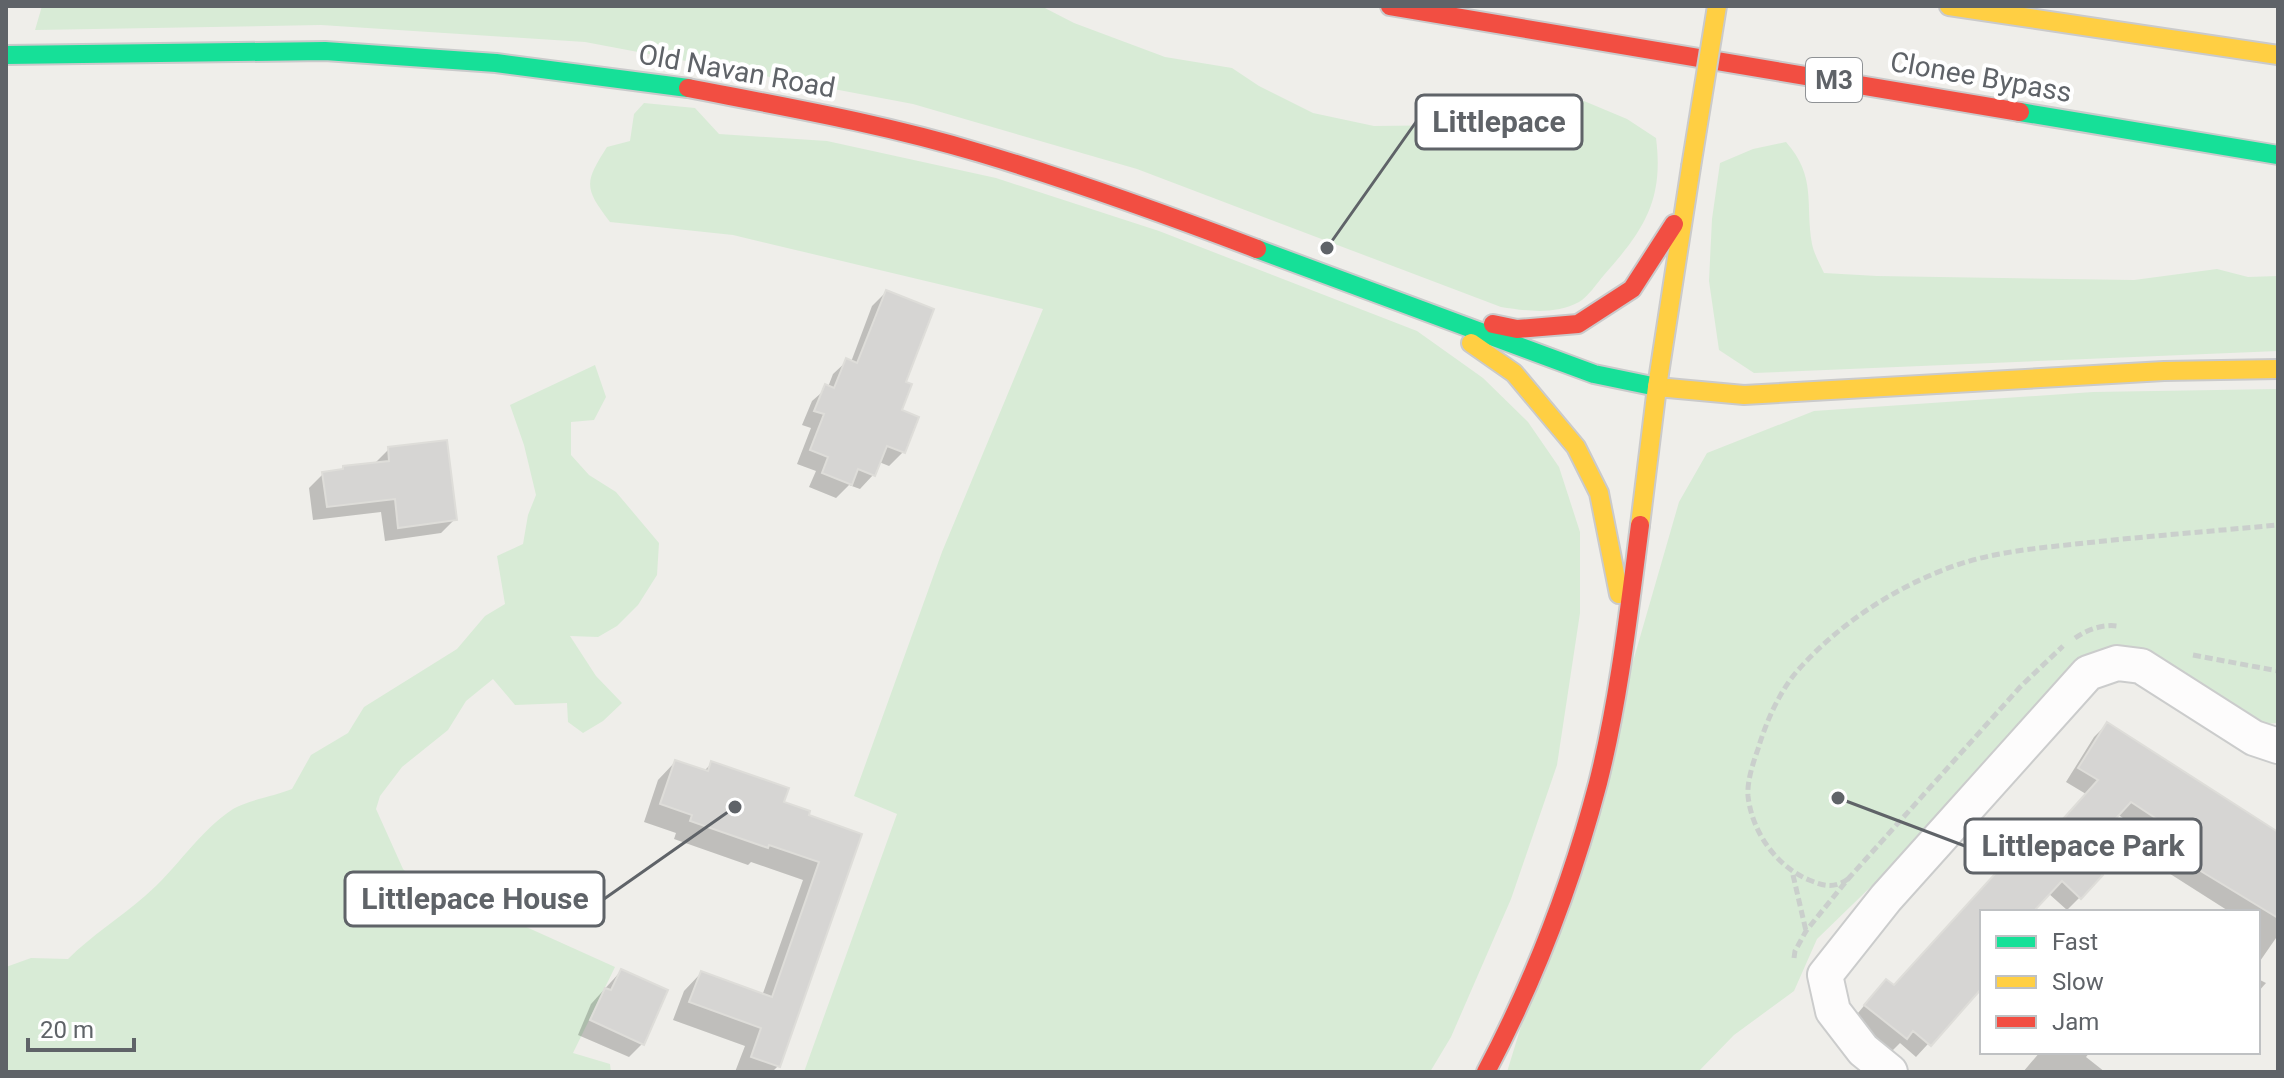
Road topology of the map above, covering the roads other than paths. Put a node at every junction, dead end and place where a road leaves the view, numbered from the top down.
1 (1390, 6) edge
2 (1717, 6) edge
3 (1949, 6) edge
4 (6, 55) edge
5 (2278, 55) edge
6 (2278, 155) edge
7 (1682, 210) junction
8 (1428, 313) junction
9 (2278, 369) edge
10 (1657, 387) junction
11 (1626, 635) junction
12 (2278, 746) edge
13 (1486, 1072) edge
14 (1890, 1072) edge

1 - 6 main road, Clonee Bypass / M3
2 - 7 main road, bridge
3 - 5 main road
4 - 8 main road, Old Navan Road
7 - 8 main road
7 - 10 main road
8 - 10 main road, Old Navan Road
8 - 11 main road, Old Navan Road
9 - 10 main road, Old Navan Road
10 - 11 main road
11 - 13 main road
12 - 14 street

